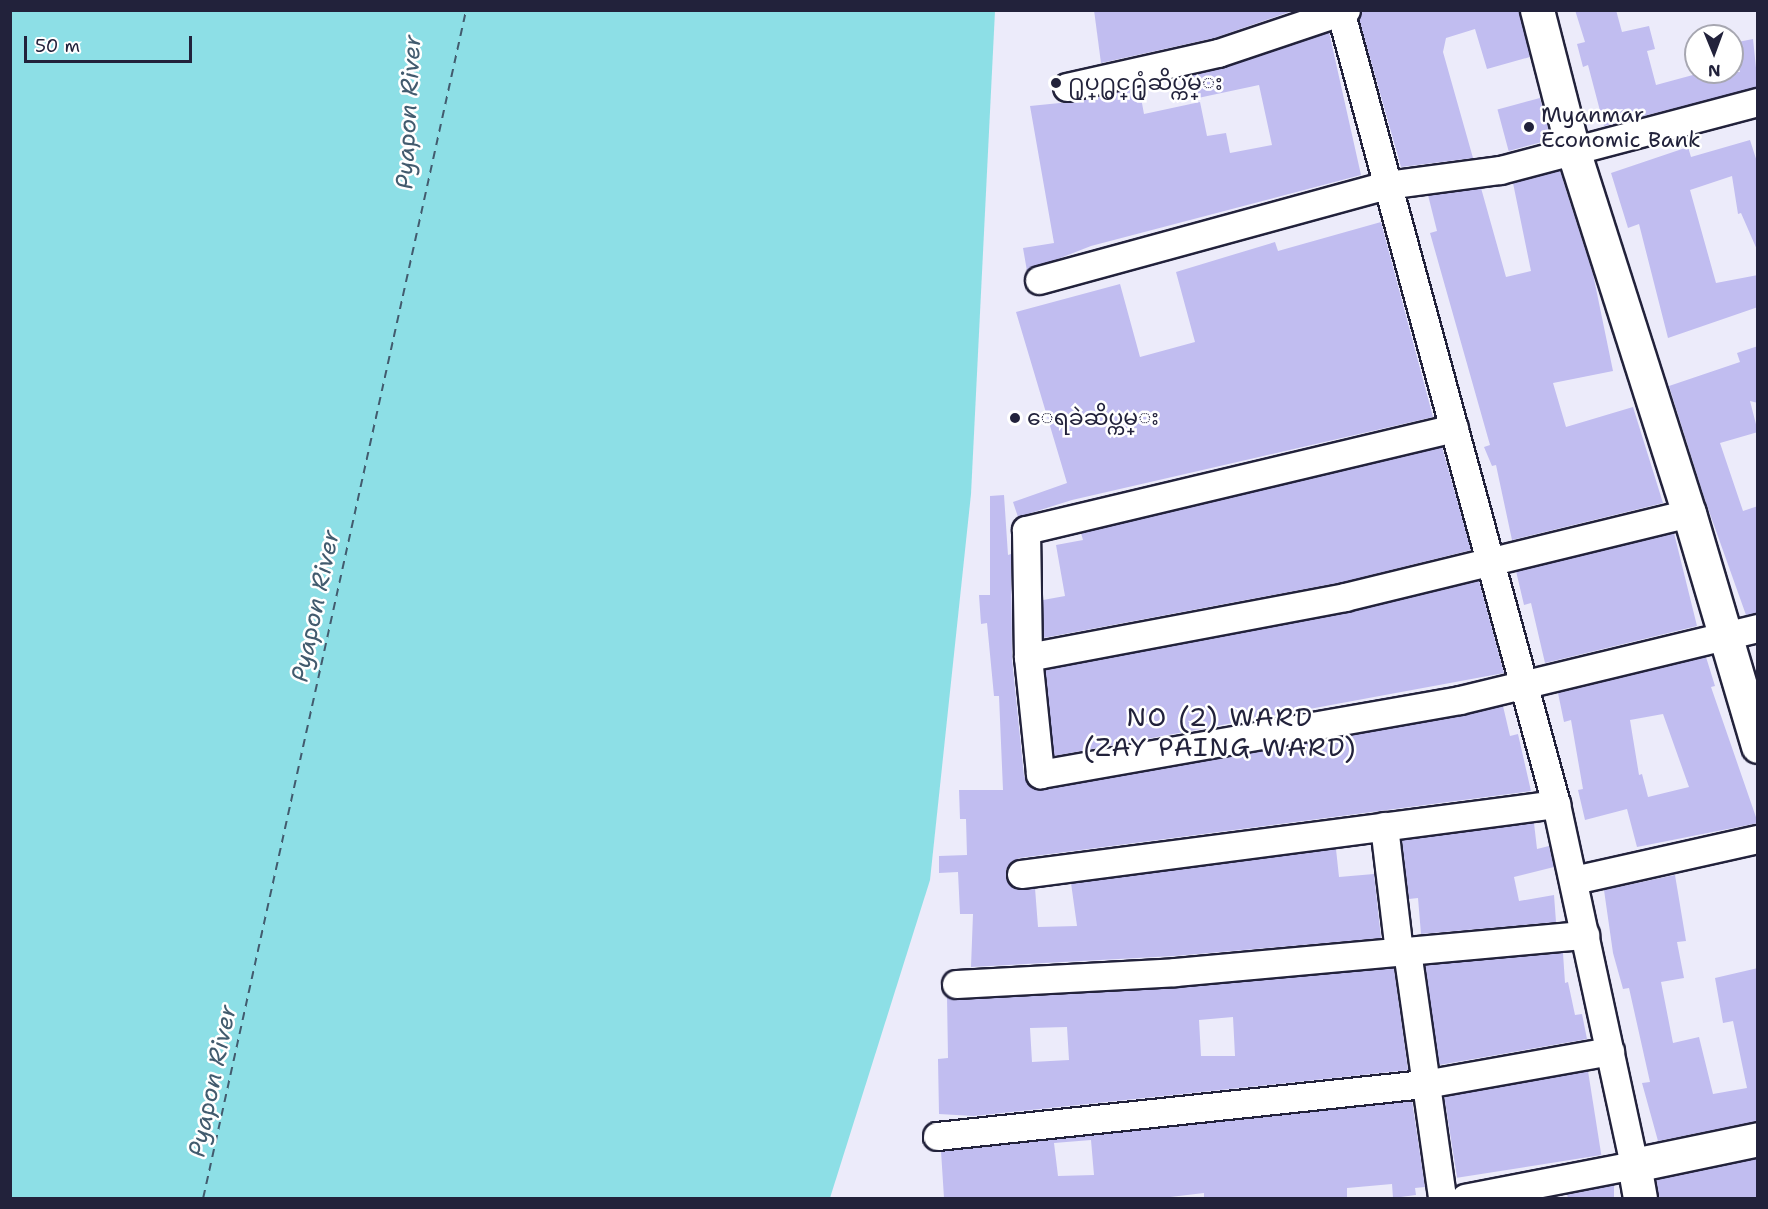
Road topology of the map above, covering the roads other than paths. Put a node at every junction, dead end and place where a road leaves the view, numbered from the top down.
1 (1537, 10) edge
2 (1342, 11) edge
3 (1067, 87) dead end
4 (1758, 102) edge
5 (1573, 150) junction
6 (1386, 185) junction
7 (1039, 280) dead end
8 (1454, 428) junction
9 (1689, 513) junction
10 (1493, 563) junction
11 (1758, 628) edge
12 (1726, 635) junction
13 (1028, 657) junction
14 (1525, 684) junction
15 (1758, 746) edge
16 (1556, 804) junction
17 (1384, 826) junction
18 (1758, 839) edge
19 (1021, 874) dead end
20 (1574, 880) junction
21 (1585, 935) junction
22 (1403, 951) junction
23 (956, 984) dead end
24 (1610, 1051) junction
25 (1425, 1084) junction
26 (938, 1136) dead end
27 (1758, 1139) edge
28 (1634, 1165) junction
29 (1442, 1198) edge
30 (1465, 1198) edge
31 (1640, 1198) edge

1 - 5 main road
2 - 3 street
2 - 6 street
4 - 5 street
5 - 6 street
5 - 9 main road
6 - 7 street
6 - 8 street
8 - 10 street
8 - 13 street
9 - 10 street
9 - 12 main road
10 - 13 street
10 - 14 street
11 - 12 street
12 - 14 street
12 - 15 main road
13 - 14 street
14 - 16 street
16 - 17 street
16 - 20 street
17 - 19 street
17 - 22 street
18 - 20 street
20 - 21 street
21 - 22 street
21 - 24 street
22 - 23 street
22 - 25 street
24 - 25 street
24 - 28 street
25 - 26 street
25 - 29 street
27 - 28 main road
28 - 30 street
28 - 31 main road

